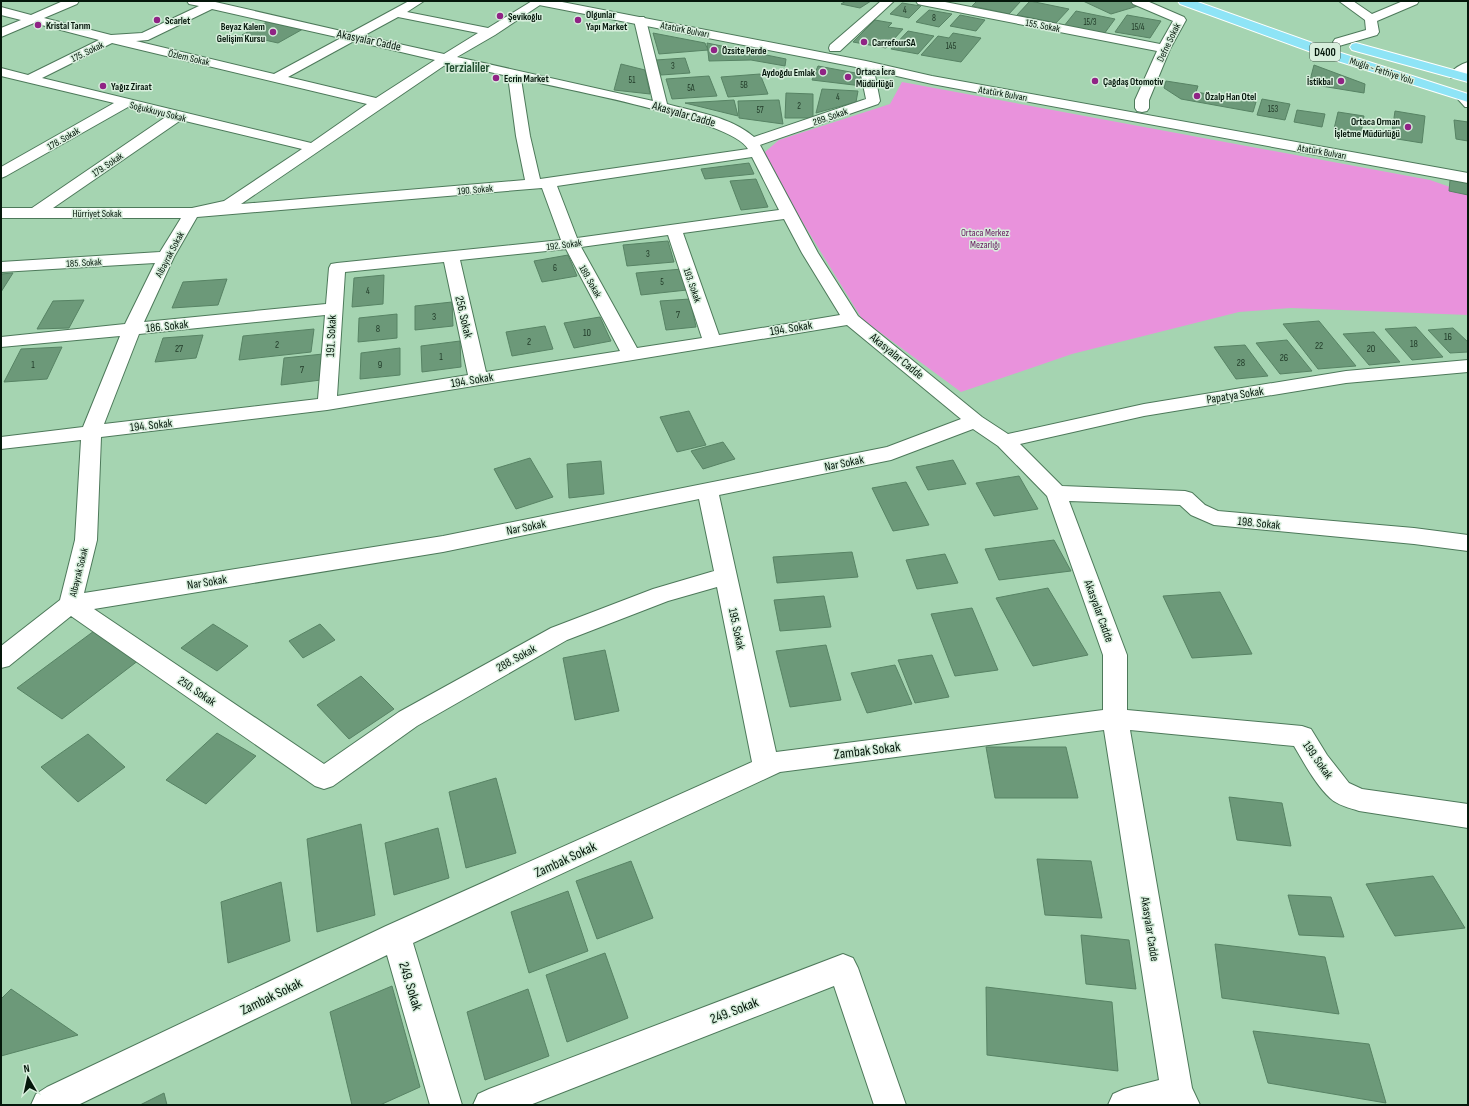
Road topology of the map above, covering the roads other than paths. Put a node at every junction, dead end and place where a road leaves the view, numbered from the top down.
1 (8, 1) edge
2 (73, 1) edge
3 (418, 1) edge
4 (540, 1) edge
5 (593, 1) edge
6 (888, 1) edge
7 (922, 1) edge
8 (1137, 1) edge
9 (1184, 1) edge
10 (1217, 1) edge
11 (1345, 1) edge
12 (1413, 1) edge
13 (202, 3) edge
14 (1, 4) edge
15 (268, 4) dead end
16 (1, 10) edge
17 (251, 13) junction
18 (396, 13) junction
19 (33, 19) junction
20 (1370, 19) junction
21 (640, 20) junction
22 (1289, 26) dead end
23 (491, 32) junction
24 (1, 33) edge
25 (351, 36) junction
26 (1325, 37) dead end
27 (111, 39) junction
28 (1339, 42) junction
29 (835, 48) junction
30 (1164, 49) junction
31 (448, 58) junction
32 (866, 65) junction
33 (926, 65) dead end
34 (1468, 66) edge
35 (1, 72) edge
36 (965, 73) dead end
37 (514, 74) junction
38 (1462, 77) edge
39 (277, 78) junction
40 (30, 79) junction
41 (1465, 100) edge
42 (125, 103) junction
43 (378, 103) junction
44 (661, 106) junction
45 (1142, 108) junction
46 (178, 116) junction
47 (315, 148) junction
48 (754, 148) junction
49 (1468, 167) edge
50 (1, 173) edge
51 (1468, 178) edge
52 (540, 184) junction
53 (1, 213) edge
54 (36, 213) junction
55 (192, 213) junction
56 (790, 213) junction
57 (674, 229) junction
58 (571, 244) junction
59 (451, 256) junction
60 (166, 257) junction
61 (1, 267) edge
62 (337, 268) joint
63 (333, 309) junction
64 (851, 319) junction
65 (132, 330) junction
66 (712, 341) junction
67 (1, 342) edge
68 (631, 354) junction
69 (1468, 366) edge
70 (478, 379) junction
71 (327, 404) junction
72 (975, 421) junction
73 (91, 432) junction
74 (1005, 441) junction
75 (1, 443) edge
76 (708, 490) junction
77 (1056, 493) junction
78 (1468, 542) edge
79 (726, 576) junction
80 (70, 604) junction
81 (1, 659) edge
82 (1115, 719) junction
83 (766, 767) junction
84 (324, 778) joint
85 (1468, 816) edge
86 (396, 936) junction
87 (1180, 1099) edge
88 (46, 1105) edge
89 (446, 1105) edge
90 (489, 1105) edge
91 (890, 1105) edge
92 (1124, 1105) edge

1 - 14 street
2 - 19 street
3 - 18 street
4 - 21 street, Atatürk Bulvarı
4 - 23 street
5 - 29 street, Atatürk Bulvarı
6 - 29 street
7 - 30 street, 155. Sokak
8 - 30 street, Defne Sokak
9 - 41 highway, Muğla - Fethiye Yolu / D400
10 - 22 highway
11 - 20 street
12 - 20 street
13 - 17 street, Akasyalar Cadde
13 - 27 street, 175. Sokak
15 - 17 street
16 - 19 street, Özlem Sokak
17 - 25 street, Akasyalar Cadde
18 - 23 street
18 - 25 street
19 - 24 street
19 - 27 street, Özlem Sokak
20 - 28 street
21 - 32 street, Atatürk Bulvarı
21 - 44 street
23 - 31 street
25 - 31 street, Akasyalar Cadde
25 - 39 street
26 - 28 highway, Muğla - Fethiye Yolu / D400
27 - 39 street, Özlem Sokak
27 - 40 street, 175. Sokak
28 - 38 highway, Muğla - Fethiye Yolu / D400
29 - 33 street, Atatürk Bulvarı
30 - 45 street, Defne Sokak
31 - 37 street, Akasyalar Cadde
31 - 43 street
32 - 48 street, 289. Sokak
32 - 51 street, Atatürk Bulvarı
34 - 38 street
35 - 40 street, Soğukkuyu Sokak
36 - 45 street, Atatürk Bulvarı
37 - 44 street, Akasyalar Cadde
37 - 52 street, 189. Sokak
39 - 43 street, Özlem Sokak
40 - 42 street, Soğukkuyu Sokak
42 - 46 street, Soğukkuyu Sokak
42 - 50 street, 178. Sokak
43 - 47 street
44 - 48 street, Akasyalar Cadde
45 - 49 street, Atatürk Bulvarı
46 - 47 street, Soğukkuyu Sokak
46 - 54 street, 179. Sokak
47 - 55 street
48 - 52 street, 190. Sokak
48 - 56 street, Akasyalar Cadde
52 - 55 street, 190. Sokak
52 - 58 street, 189. Sokak
53 - 54 street, Hürriyet Sokak
54 - 55 street, Hürriyet Sokak
55 - 60 street, Albayrak Sokak
56 - 57 street, 192. Sokak
56 - 64 street, Akasyalar Cadde
57 - 58 street, 192. Sokak
57 - 66 street, 193. Sokak
58 - 59 street, 192. Sokak
58 - 68 street, 189. Sokak
59 - 62 street, 192. Sokak
59 - 70 street, 256. Sokak
60 - 61 street, 185. Sokak
60 - 65 street, Albayrak Sokak
62 - 63 street, 191. Sokak
63 - 65 street, 186. Sokak
63 - 71 street, 191. Sokak
64 - 66 street, 194. Sokak
64 - 72 street, Akasyalar Cadde
65 - 67 street, 186. Sokak
65 - 73 street, Albayrak Sokak
66 - 68 street, 194. Sokak
68 - 70 street, 194. Sokak
69 - 74 street, Papatya Sokak
70 - 71 street, 194. Sokak
71 - 73 street, 194. Sokak
72 - 74 street, Akasyalar Cadde
72 - 76 street, Nar Sokak
73 - 75 street, 194. Sokak
73 - 80 street, Albayrak Sokak
74 - 77 street, Akasyalar Cadde
76 - 79 street, 195. Sokak
76 - 80 street, Nar Sokak
77 - 78 street, 198. Sokak
77 - 82 street, Akasyalar Cadde
79 - 83 street, 195. Sokak
79 - 84 street, 288. Sokak
80 - 81 street, Albayrak Sokak
80 - 84 street, 250. Sokak
82 - 83 street, Zambak Sokak
82 - 85 street, 199. Sokak
82 - 87 street, Akasyalar Cadde
83 - 86 street, Zambak Sokak
86 - 88 street, Zambak Sokak
86 - 89 street, 249. Sokak
87 - 92 street
90 - 91 street, 249. Sokak

